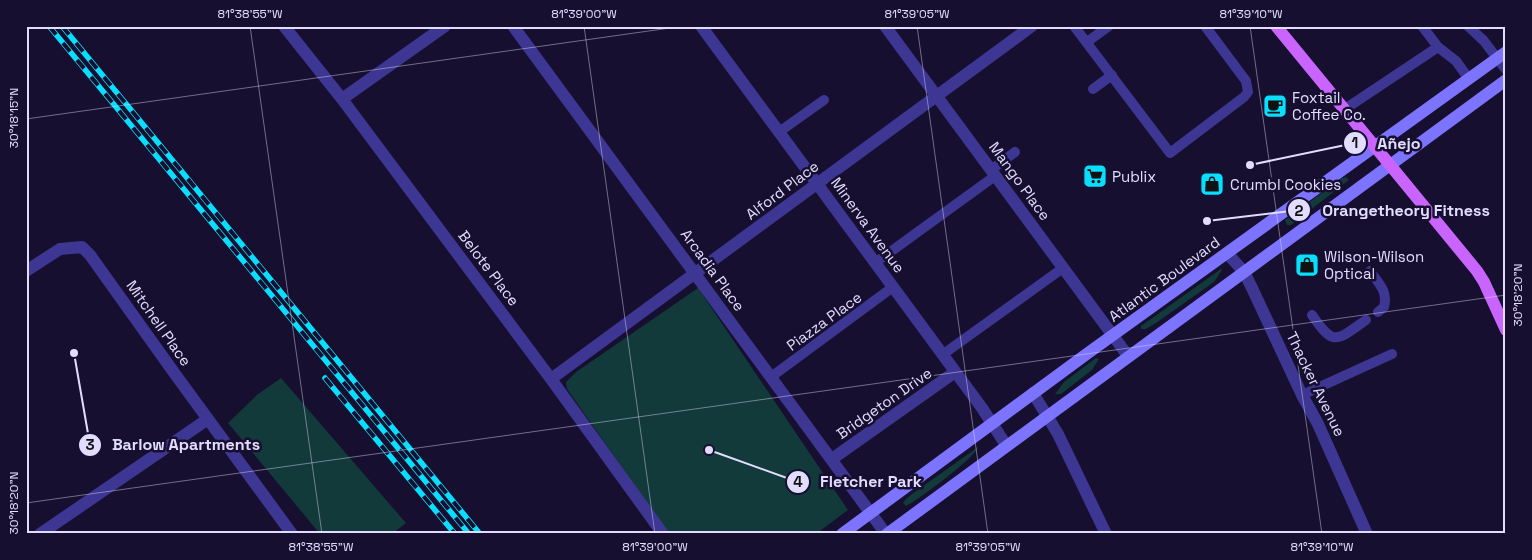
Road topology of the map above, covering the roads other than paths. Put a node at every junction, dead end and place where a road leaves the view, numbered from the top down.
1 (284, 26) edge
2 (445, 26) edge
3 (513, 26) edge
4 (701, 26) edge
5 (885, 26) edge
6 (1032, 26) edge
7 (1074, 26) edge
8 (1109, 26) edge
9 (1205, 26) edge
10 (1276, 26) edge
11 (1422, 26) edge
12 (1468, 26) edge
13 (1087, 42) junction
14 (1438, 47) junction
15 (1501, 55) edge
16 (1506, 70) edge
17 (1112, 75) junction
18 (1469, 79) junction
19 (1506, 80) edge
20 (1093, 89) dead end
21 (936, 96) junction
22 (342, 99) junction
23 (824, 100) dead end
24 (1345, 109) junction
25 (779, 132) junction
26 (1376, 146) junction
27 (1015, 152) dead end
28 (1391, 165) junction
29 (993, 173) junction
30 (817, 184) junction
31 (1227, 253) junction
32 (875, 262) junction
33 (1063, 268) junction
34 (26, 271) edge
35 (1370, 271) dead end
36 (1244, 272) junction
37 (696, 274) junction
38 (893, 287) junction
39 (1378, 312) dead end
40 (1312, 315) dead end
41 (1366, 320) dead end
42 (1506, 330) edge
43 (1113, 336) junction
44 (1392, 354) dead end
45 (942, 355) junction
46 (1128, 356) junction
47 (955, 372) junction
48 (771, 377) junction
49 (551, 379) junction
50 (1034, 393) junction
51 (1302, 395) junction
52 (1048, 414) junction
53 (208, 419) junction
54 (992, 424) junction
55 (1006, 445) junction
56 (832, 460) junction
57 (871, 513) junction
58 (40, 534) edge
59 (292, 534) edge
60 (663, 534) edge
61 (842, 534) edge
62 (886, 534) edge
63 (1106, 534) edge
64 (1367, 534) edge

1 - 22 street, Belote Place
2 - 22 street
3 - 37 street, Arcadia Place
4 - 25 street, Minerva Avenue
5 - 21 street, Mango Place
6 - 21 street, Alford Place
7 - 13 lane
8 - 13 lane
9 - 17 lane
10 - 24 main road
11 - 14 lane
12 - 15 lane
13 - 17 lane
14 - 18 lane
14 - 24 lane
15 - 16 lane
15 - 18 main road, Atlantic Boulevard
17 - 20 lane
18 - 26 main road, Atlantic Boulevard
19 - 28 main road
21 - 29 street, Mango Place
21 - 30 street, Alford Place
22 - 49 street, Belote Place
23 - 25 lane
24 - 26 main road
25 - 30 street, Minerva Avenue
26 - 28 main road
26 - 31 main road, Atlantic Boulevard
27 - 29 lane
28 - 36 main road
28 - 42 main road
29 - 32 lane
29 - 33 street, Mango Place
30 - 32 street, Minerva Avenue
30 - 37 street, Alford Place
31 - 36 street, Thacker Avenue
31 - 43 main road, Atlantic Boulevard
32 - 38 street, Minerva Avenue
33 - 43 street, Mango Place
33 - 45 lane
34 - 53 street, Mitchell Place
35 - 39 lane
36 - 46 main road
36 - 51 street, Thacker Avenue
37 - 48 street, Arcadia Place
37 - 49 street, Alford Place
38 - 45 street, Minerva Avenue
38 - 48 lane, Piazza Place
40 - 41 lane
43 - 46 street, Mango Place
43 - 50 main road, Atlantic Boulevard
44 - 51 lane
45 - 47 street, Minerva Avenue
46 - 52 main road
47 - 54 street, Minerva Avenue
47 - 56 street, Bridgeton Drive
48 - 56 street, Arcadia Place
49 - 60 street, Belote Place
50 - 52 street
50 - 54 main road, Atlantic Boulevard
51 - 64 street, Thacker Avenue
52 - 55 main road
52 - 63 street
53 - 58 street
53 - 59 street, Mitchell Place
54 - 55 street, Minerva Avenue
54 - 57 main road, Atlantic Boulevard
55 - 62 main road
56 - 57 street, Arcadia Place
57 - 61 main road, Atlantic Boulevard
57 - 62 street, Arcadia Place

